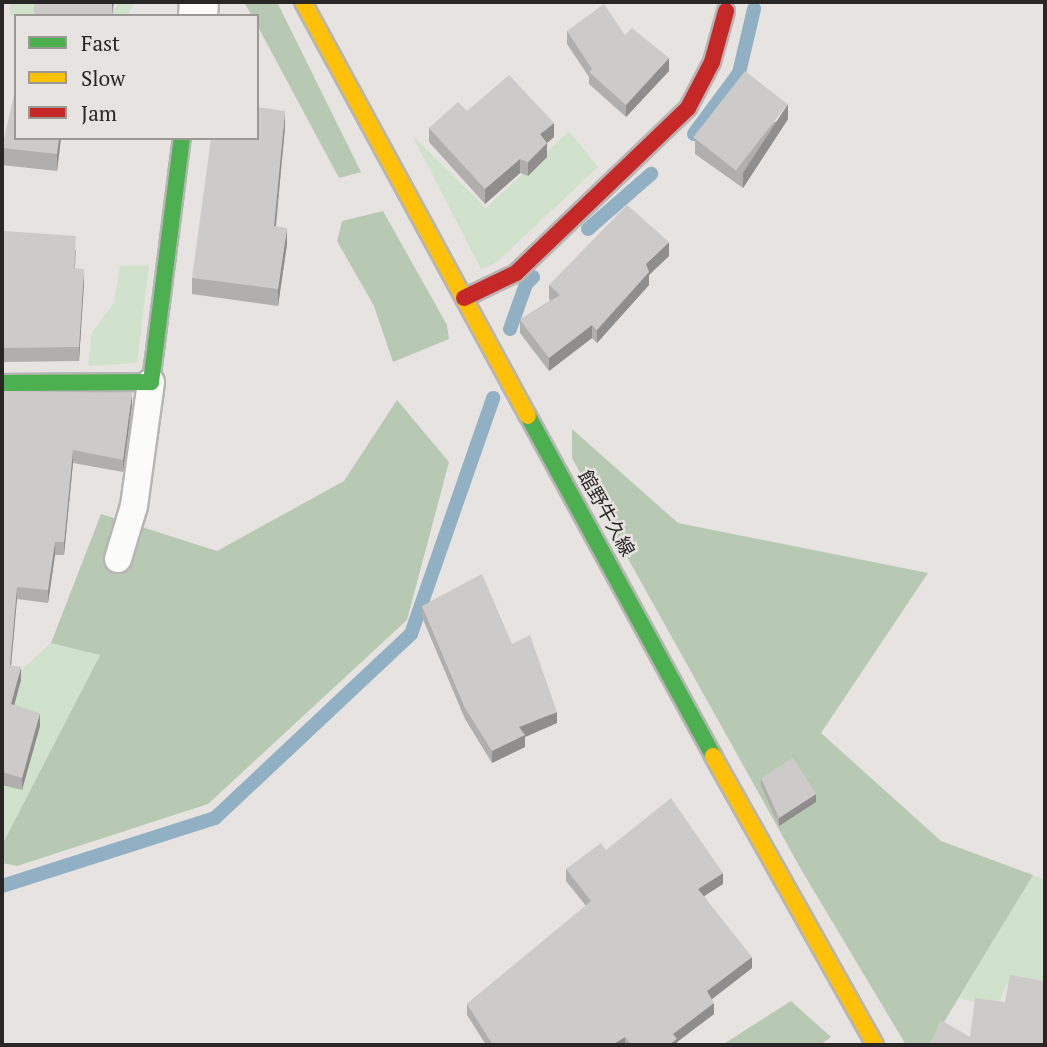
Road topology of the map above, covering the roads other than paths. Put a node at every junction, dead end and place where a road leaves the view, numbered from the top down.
1 (303, 2) edge
2 (726, 11) dead end
3 (182, 140) edge
4 (464, 298) junction
5 (151, 382) junction
6 (2, 383) edge
7 (118, 559) dead end
8 (875, 1045) edge

1 - 4 main road, 館野牛久線
2 - 4 main road
3 - 5 main road
4 - 8 main road, 館野牛久線
5 - 6 main road
5 - 7 lane

